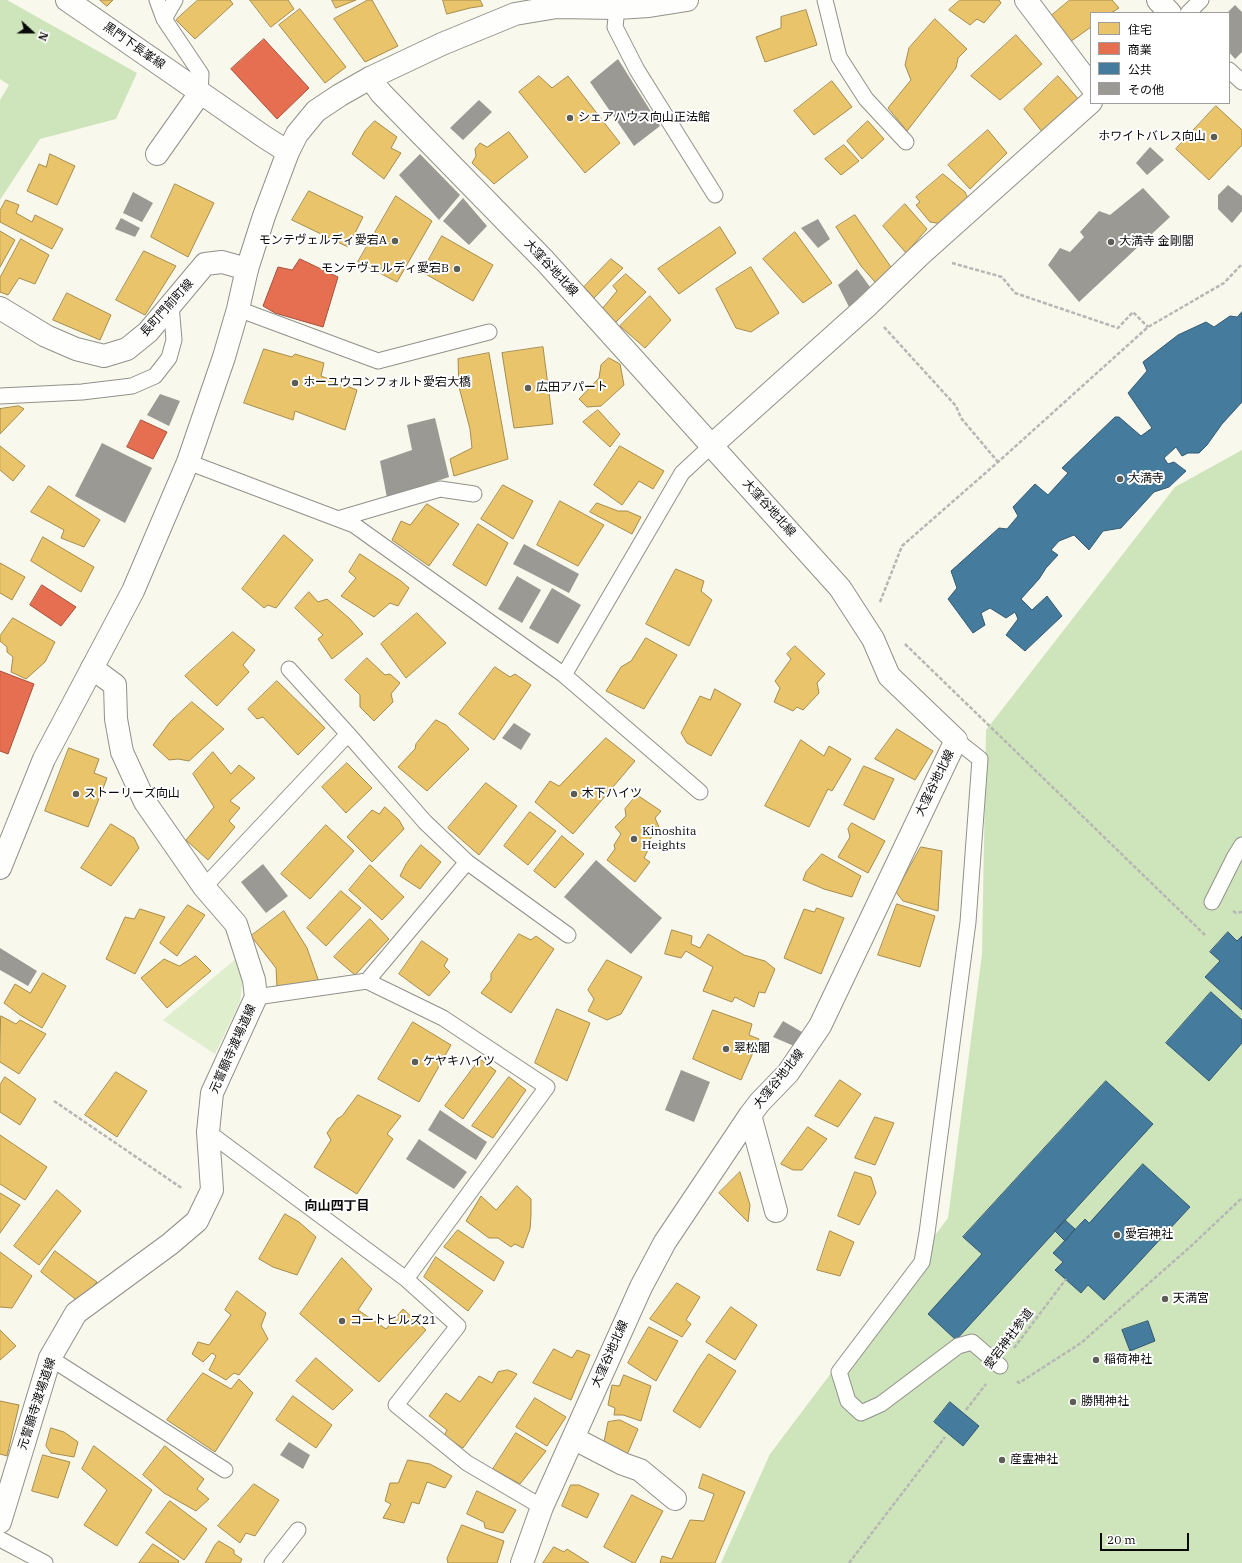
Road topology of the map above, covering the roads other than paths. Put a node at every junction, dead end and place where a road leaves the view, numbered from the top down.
1 (68, 0) edge
2 (157, 0) edge
3 (175, 0) edge
4 (687, 0) edge
5 (824, 0) edge
6 (1026, 0) edge
7 (1158, 0) edge
8 (1201, 0) edge
9 (579, 4) edge
10 (617, 8) junction
11 (1169, 12) edge
12 (1189, 12) edge
13 (164, 19) junction
14 (1230, 71) edge
15 (370, 78) junction
16 (1242, 82) edge
17 (1090, 85) edge
18 (200, 93) junction
19 (1090, 103) edge
20 (906, 142) dead end
21 (288, 152) junction
22 (157, 154) dead end
23 (715, 195) dead end
24 (247, 269) junction
25 (171, 305) junction
26 (0, 308) edge
27 (238, 309) junction
28 (489, 332) dead end
29 (0, 396) edge
30 (712, 445) junction
31 (188, 462) junction
32 (474, 494) dead end
33 (338, 519) junction
34 (92, 668) junction
35 (289, 669) dead end
36 (564, 675) junction
37 (348, 734) junction
38 (956, 740) junction
39 (700, 792) dead end
40 (1242, 846) edge
41 (467, 862) junction
42 (0, 868) edge
43 (204, 887) junction
44 (1212, 902) dead end
45 (568, 935) dead end
46 (367, 981) junction
47 (256, 997) junction
48 (750, 1115) junction
49 (208, 1132) junction
50 (776, 1211) dead end
51 (406, 1279) junction
52 (50, 1358) junction
53 (1000, 1366) road end
54 (573, 1438) junction
55 (225, 1470) dead end
56 (675, 1499) dead end
57 (542, 1507) junction
58 (0, 1522) edge
59 (298, 1530) dead end
60 (0, 1539) edge
61 (45, 1563) edge
62 (272, 1563) edge
63 (522, 1563) edge

1 - 18 street, 黒門下長峯線
2 - 13 lane
3 - 13 lane
4 - 10 street
5 - 20 lane
6 - 17 street
7 - 11 street
8 - 12 lane
9 - 10 street
9 - 15 street
10 - 23 lane
13 - 18 lane
14 - 16 lane
15 - 21 street
15 - 30 street, 大窪谷地北線
18 - 21 street, 黒門下長峯線
18 - 22 street
19 - 30 street
21 - 24 street
24 - 25 street, 長町門前町線
24 - 27 street
25 - 26 street, 長町門前町線
25 - 29 lane
27 - 28 lane
27 - 31 street
30 - 36 lane
30 - 38 street, 大窪谷地北線
31 - 33 lane
31 - 34 street
32 - 33 lane
33 - 36 lane
34 - 42 street
34 - 43 street, 元誓願寺渡場道線
35 - 37 lane
36 - 39 lane
37 - 41 lane
37 - 43 lane
38 - 48 street, 大窪谷地北線
38 - 53 lane
40 - 44 lane
41 - 45 lane
41 - 46 lane
43 - 47 street, 元誓願寺渡場道線
46 - 47 lane
46 - 51 lane
47 - 49 street, 元誓願寺渡場道線
48 - 50 street
48 - 54 street, 大窪谷地北線
49 - 51 lane
49 - 52 street, 元誓願寺渡場道線
51 - 57 lane
52 - 55 lane
52 - 58 street, 元誓願寺渡場道線
54 - 56 street
54 - 57 street, 大窪谷地北線
57 - 63 street, 大窪谷地北線
59 - 62 lane
60 - 61 lane

